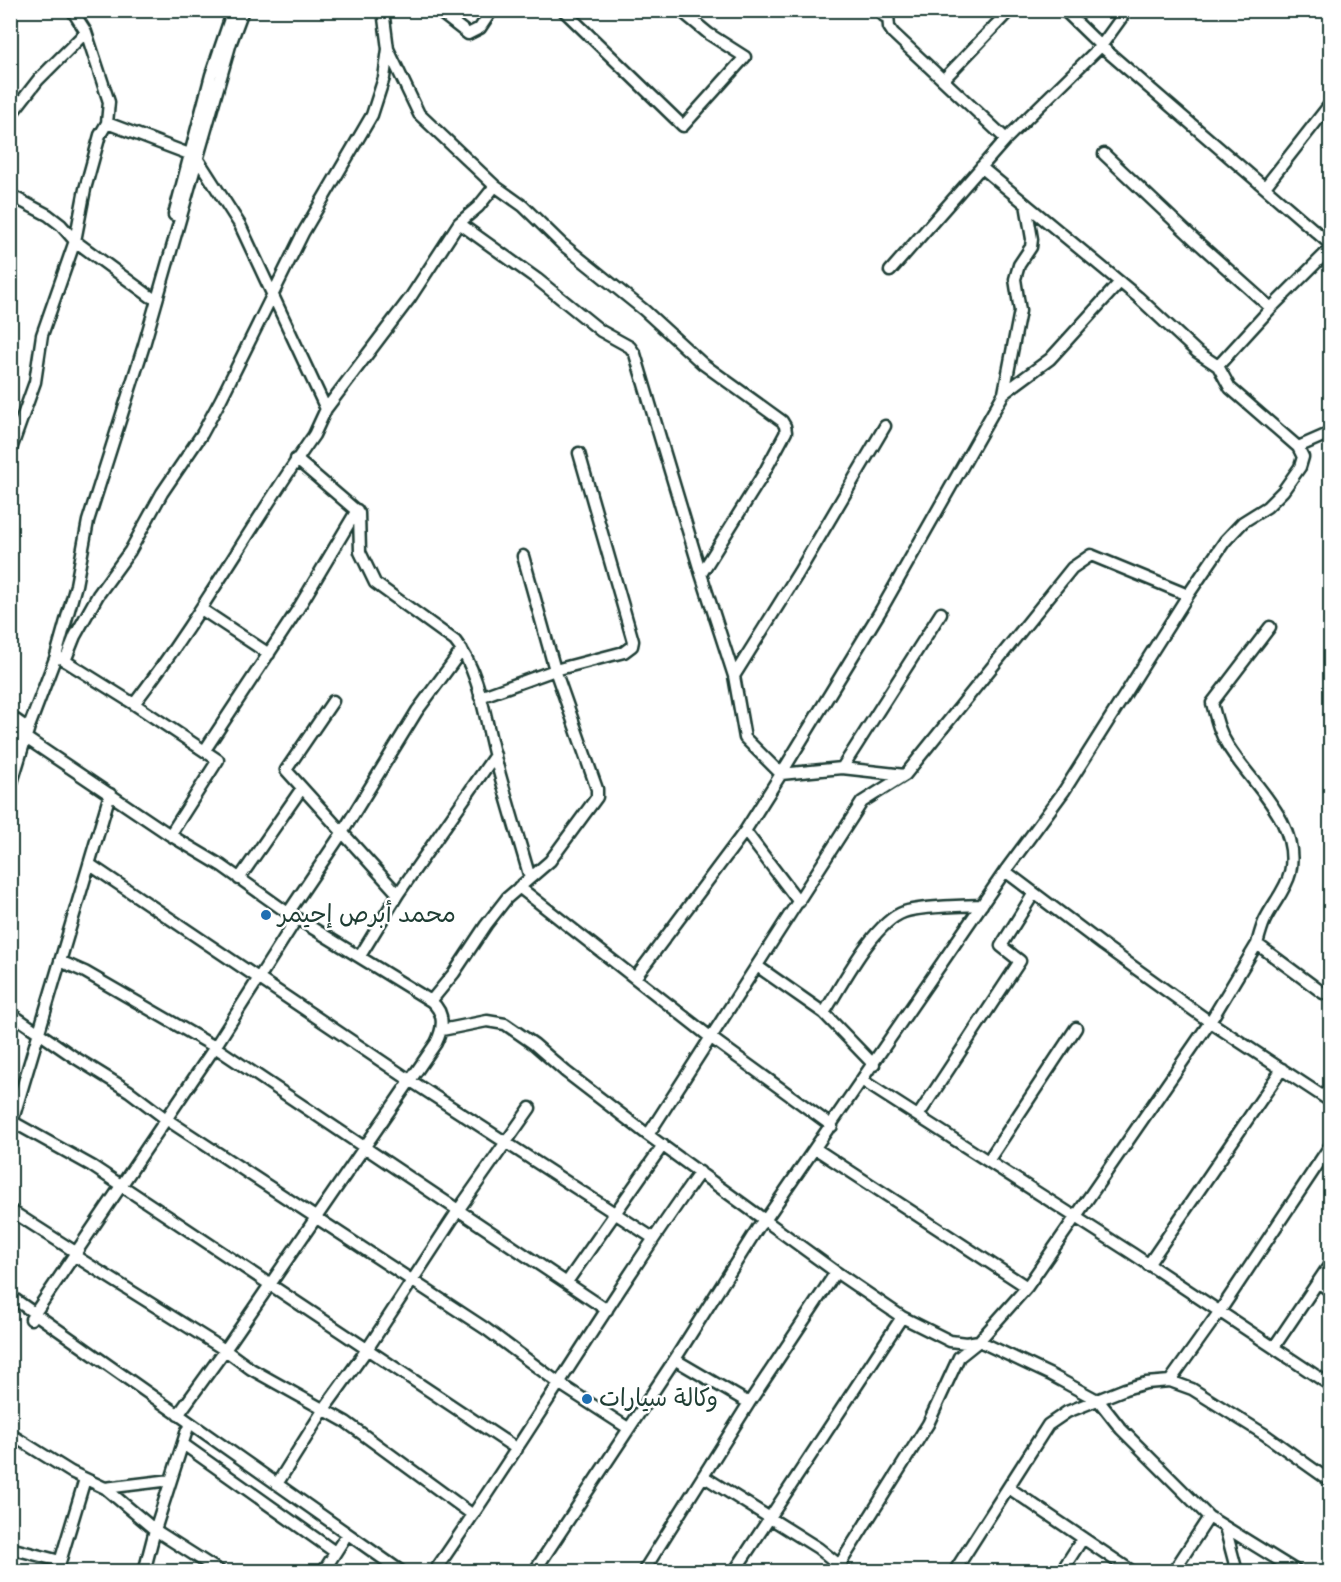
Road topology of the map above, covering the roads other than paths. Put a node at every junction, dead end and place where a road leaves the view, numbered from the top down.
1 (72, 10) edge
2 (233, 10) edge
3 (243, 10) edge
4 (383, 10) edge
5 (437, 10) edge
6 (492, 10) edge
7 (563, 10) edge
8 (680, 10) edge
9 (889, 10) edge
10 (1010, 10) edge
11 (1064, 10) edge
12 (1127, 10) edge
13 (86, 32) junction
14 (1101, 46) junction
15 (388, 49) junction
16 (944, 79) junction
17 (1330, 104) edge
18 (10, 117) edge
19 (107, 123) junction
20 (1006, 139) junction
21 (1104, 154) dead end
22 (193, 156) junction
23 (981, 167) junction
24 (495, 186) junction
25 (1265, 187) junction
26 (10, 195) edge
27 (1026, 204) junction
28 (459, 223) junction
29 (75, 241) junction
30 (1330, 247) edge
31 (890, 271) dead end
32 (1120, 282) junction
33 (274, 293) junction
34 (151, 297) junction
35 (1271, 309) junction
36 (1218, 366) junction
37 (1004, 393) junction
38 (326, 408) junction
39 (10, 415) edge
40 (21, 422) junction
41 (885, 426) dead end
42 (1330, 433) edge
43 (1298, 447) junction
44 (10, 452) edge
45 (579, 453) dead end
46 (296, 459) junction
47 (357, 510) junction
48 (523, 556) dead end
49 (701, 574) junction
50 (1188, 595) junction
51 (201, 609) junction
52 (941, 613) dead end
53 (1270, 627) dead end
54 (462, 650) junction
55 (269, 654) junction
56 (60, 658) junction
57 (555, 670) junction
58 (734, 676) junction
59 (480, 697) junction
60 (333, 701) dead end
61 (134, 704) junction
62 (10, 716) edge
63 (23, 732) junction
64 (205, 750) junction
65 (495, 755) junction
66 (10, 762) edge
67 (842, 768) junction
68 (782, 774) junction
69 (904, 774) junction
70 (302, 788) junction
71 (10, 789) edge
72 (110, 795) junction
73 (745, 831) junction
74 (342, 833) junction
75 (170, 835) junction
76 (89, 864) junction
77 (1005, 871) junction
78 (530, 878) junction
79 (239, 879) junction
80 (519, 887) junction
81 (1034, 893) junction
82 (398, 894) junction
83 (799, 902) junction
84 (982, 905) junction
85 (292, 916) junction
86 (1257, 944) junction
87 (360, 956) junction
88 (60, 961) junction
89 (757, 966) junction
90 (260, 977) junction
91 (635, 978) junction
92 (1328, 995) edge
93 (431, 1001) junction
94 (10, 1013) edge
95 (824, 1013) junction
96 (1210, 1022) junction
97 (1076, 1028) dead end
98 (442, 1030) junction
99 (40, 1034) junction
100 (710, 1037) junction
101 (215, 1047) junction
102 (874, 1065) junction
103 (1282, 1069) junction
104 (411, 1081) junction
105 (863, 1081) junction
106 (1330, 1101) edge
107 (530, 1108) dead end
108 (918, 1116) junction
109 (166, 1119) junction
110 (12, 1125) edge
111 (831, 1126) junction
112 (648, 1135) junction
113 (504, 1143) junction
114 (663, 1145) junction
115 (365, 1146) junction
116 (1330, 1146) edge
117 (816, 1149) junction
118 (988, 1161) junction
119 (700, 1172) junction
120 (122, 1186) junction
121 (459, 1209) junction
122 (10, 1210) edge
123 (614, 1214) junction
124 (1074, 1216) junction
125 (315, 1218) junction
126 (766, 1220) junction
127 (653, 1238) junction
128 (76, 1254) junction
129 (1330, 1264) edge
130 (1148, 1265) junction
131 (836, 1272) junction
132 (412, 1281) junction
133 (567, 1282) junction
134 (1318, 1282) junction
135 (270, 1285) junction
136 (1027, 1287) junction
137 (1330, 1291) edge
138 (10, 1296) edge
139 (10, 1304) edge
140 (608, 1310) junction
141 (1220, 1311) junction
142 (33, 1316) junction
143 (902, 1317) junction
144 (979, 1341) junction
145 (1274, 1347) junction
146 (368, 1348) junction
147 (225, 1350) junction
148 (679, 1362) junction
149 (1170, 1381) junction
150 (560, 1384) junction
151 (1330, 1385) edge
152 (1099, 1401) junction
153 (749, 1403) junction
154 (324, 1409) junction
155 (178, 1415) junction
156 (628, 1428) junction
157 (187, 1430) junction
158 (10, 1434) edge
159 (183, 1444) junction
160 (518, 1449) junction
161 (703, 1476) junction
162 (85, 1479) junction
163 (171, 1480) junction
164 (1330, 1481) edge
165 (276, 1484) junction
166 (105, 1488) junction
167 (1009, 1488) junction
168 (473, 1515) junction
169 (770, 1517) junction
170 (1209, 1517) junction
171 (1225, 1527) junction
172 (155, 1530) junction
173 (1083, 1538) junction
174 (344, 1539) junction
175 (10, 1548) edge
176 (335, 1552) junction
177 (58, 1566) edge
178 (328, 1570) edge
179 (841, 1570) edge
180 (144, 1572) edge
181 (221, 1572) edge
182 (389, 1572) edge
183 (402, 1572) edge
184 (434, 1572) edge
185 (534, 1572) edge
186 (540, 1572) edge
187 (643, 1572) edge
188 (734, 1572) edge
189 (954, 1572) edge
190 (1061, 1572) edge
191 (1133, 1572) edge
192 (1173, 1572) edge
193 (1237, 1572) edge
194 (1298, 1572) edge

1 - 13 street
2 - 22 street
3 - 22 street
4 - 15 street
5 - 6 street
7 - 8 street
9 - 16 street
10 - 16 street
11 - 14 street
12 - 14 street
13 - 18 street
13 - 19 street
14 - 20 street
14 - 25 street
15 - 24 street
15 - 33 street
16 - 20 street
17 - 25 street
19 - 22 street
19 - 29 street
20 - 23 street
21 - 35 street
22 - 33 street
22 - 34 street
22 - 56 street
23 - 27 street
23 - 31 street
24 - 28 street
24 - 49 street
25 - 30 street
26 - 29 street
27 - 32 street
27 - 37 street
28 - 38 street
28 - 49 street
29 - 34 street
29 - 40 street
30 - 35 street
32 - 36 street
32 - 37 street
33 - 38 street
33 - 56 street
34 - 63 street
35 - 36 street
36 - 43 street
37 - 68 street
38 - 46 street
39 - 40 street
40 - 44 street
41 - 58 street
42 - 43 street
43 - 50 street
45 - 57 street
46 - 47 street
46 - 51 street
47 - 54 street
47 - 55 street
48 - 57 street
49 - 58 street
50 - 69 street
50 - 77 street
51 - 55 street
51 - 61 street
52 - 67 street
53 - 86 street
54 - 59 street
54 - 74 street
55 - 64 street
56 - 61 street
56 - 63 street
57 - 59 street
57 - 78 street
58 - 68 street
59 - 65 street
60 - 70 street
61 - 64 street
62 - 63 street
63 - 66 street
63 - 71 street
63 - 72 street
64 - 75 street
65 - 78 street
65 - 82 street
67 - 68 street
67 - 69 street
68 - 73 street
69 - 83 street
70 - 74 street
70 - 79 street
72 - 75 street
72 - 76 street
73 - 83 street
73 - 91 street
74 - 82 street
74 - 85 street
75 - 79 street
76 - 88 street
76 - 90 street
77 - 81 street
77 - 84 street
78 - 80 street
79 - 85 street
80 - 91 street
80 - 93 street
81 - 96 street
81 - 108 street
82 - 87 street
83 - 89 street
84 - 95 street
84 - 102 street
85 - 87 street
85 - 90 street
86 - 92 street
86 - 96 street
87 - 93 street
88 - 99 street
88 - 101 street
89 - 95 street
89 - 100 street
90 - 101 street
90 - 104 street
91 - 100 street
93 - 98 street
94 - 99 street
95 - 102 street
96 - 103 street
96 - 124 street
97 - 118 street
98 - 104 street
98 - 112 street
99 - 109 street
99 - 110 street
100 - 111 street
100 - 112 street
101 - 109 street
101 - 115 street
102 - 105 street
103 - 106 street
103 - 130 street
104 - 113 street
104 - 115 street
105 - 108 street
105 - 111 street
107 - 113 street
108 - 118 street
109 - 120 street
109 - 125 street
110 - 120 street
111 - 117 street
112 - 114 street
113 - 121 street
113 - 123 street
114 - 119 street
114 - 123 street
115 - 121 street
115 - 125 street
116 - 141 street
117 - 126 street
117 - 136 street
118 - 124 street
119 - 126 street
119 - 127 street
120 - 128 street
120 - 135 street
121 - 132 street
121 - 133 street
122 - 128 street
123 - 127 street
123 - 133 street
124 - 130 street
124 - 136 street
125 - 132 street
125 - 135 street
126 - 131 street
126 - 148 street
126 - 156 street
127 - 140 street
128 - 142 street
128 - 147 street
129 - 134 street
130 - 141 street
131 - 143 street
131 - 153 street
132 - 146 street
132 - 150 street
133 - 140 street
134 - 137 street
134 - 145 street
135 - 146 street
135 - 147 street
136 - 144 street
138 - 142 street
139 - 142 street
140 - 150 street
141 - 145 street
141 - 149 street
142 - 155 street
142 - 157 street
143 - 144 street
143 - 169 street
144 - 152 street
144 - 179 street
145 - 151 street
146 - 154 street
146 - 160 street
147 - 154 street
147 - 155 street
148 - 153 street
148 - 186 street
149 - 152 street
149 - 164 street
150 - 156 street
150 - 160 street
152 - 167 street
152 - 170 street
153 - 161 street
154 - 165 street
154 - 168 street
155 - 165 street
156 - 185 street
157 - 159 street
157 - 174 street
158 - 162 street
159 - 163 street
159 - 176 street
160 - 168 street
161 - 169 street
161 - 187 street
162 - 166 street
162 - 177 street
163 - 166 street
163 - 172 street
165 - 183 street
166 - 172 street
167 - 173 street
167 - 189 street
168 - 184 street
169 - 179 street
169 - 188 street
170 - 171 street
170 - 192 street
171 - 193 street
171 - 194 street
172 - 180 street
172 - 181 street
173 - 190 street
173 - 191 street
174 - 176 street
174 - 182 street
175 - 177 street
176 - 178 street

